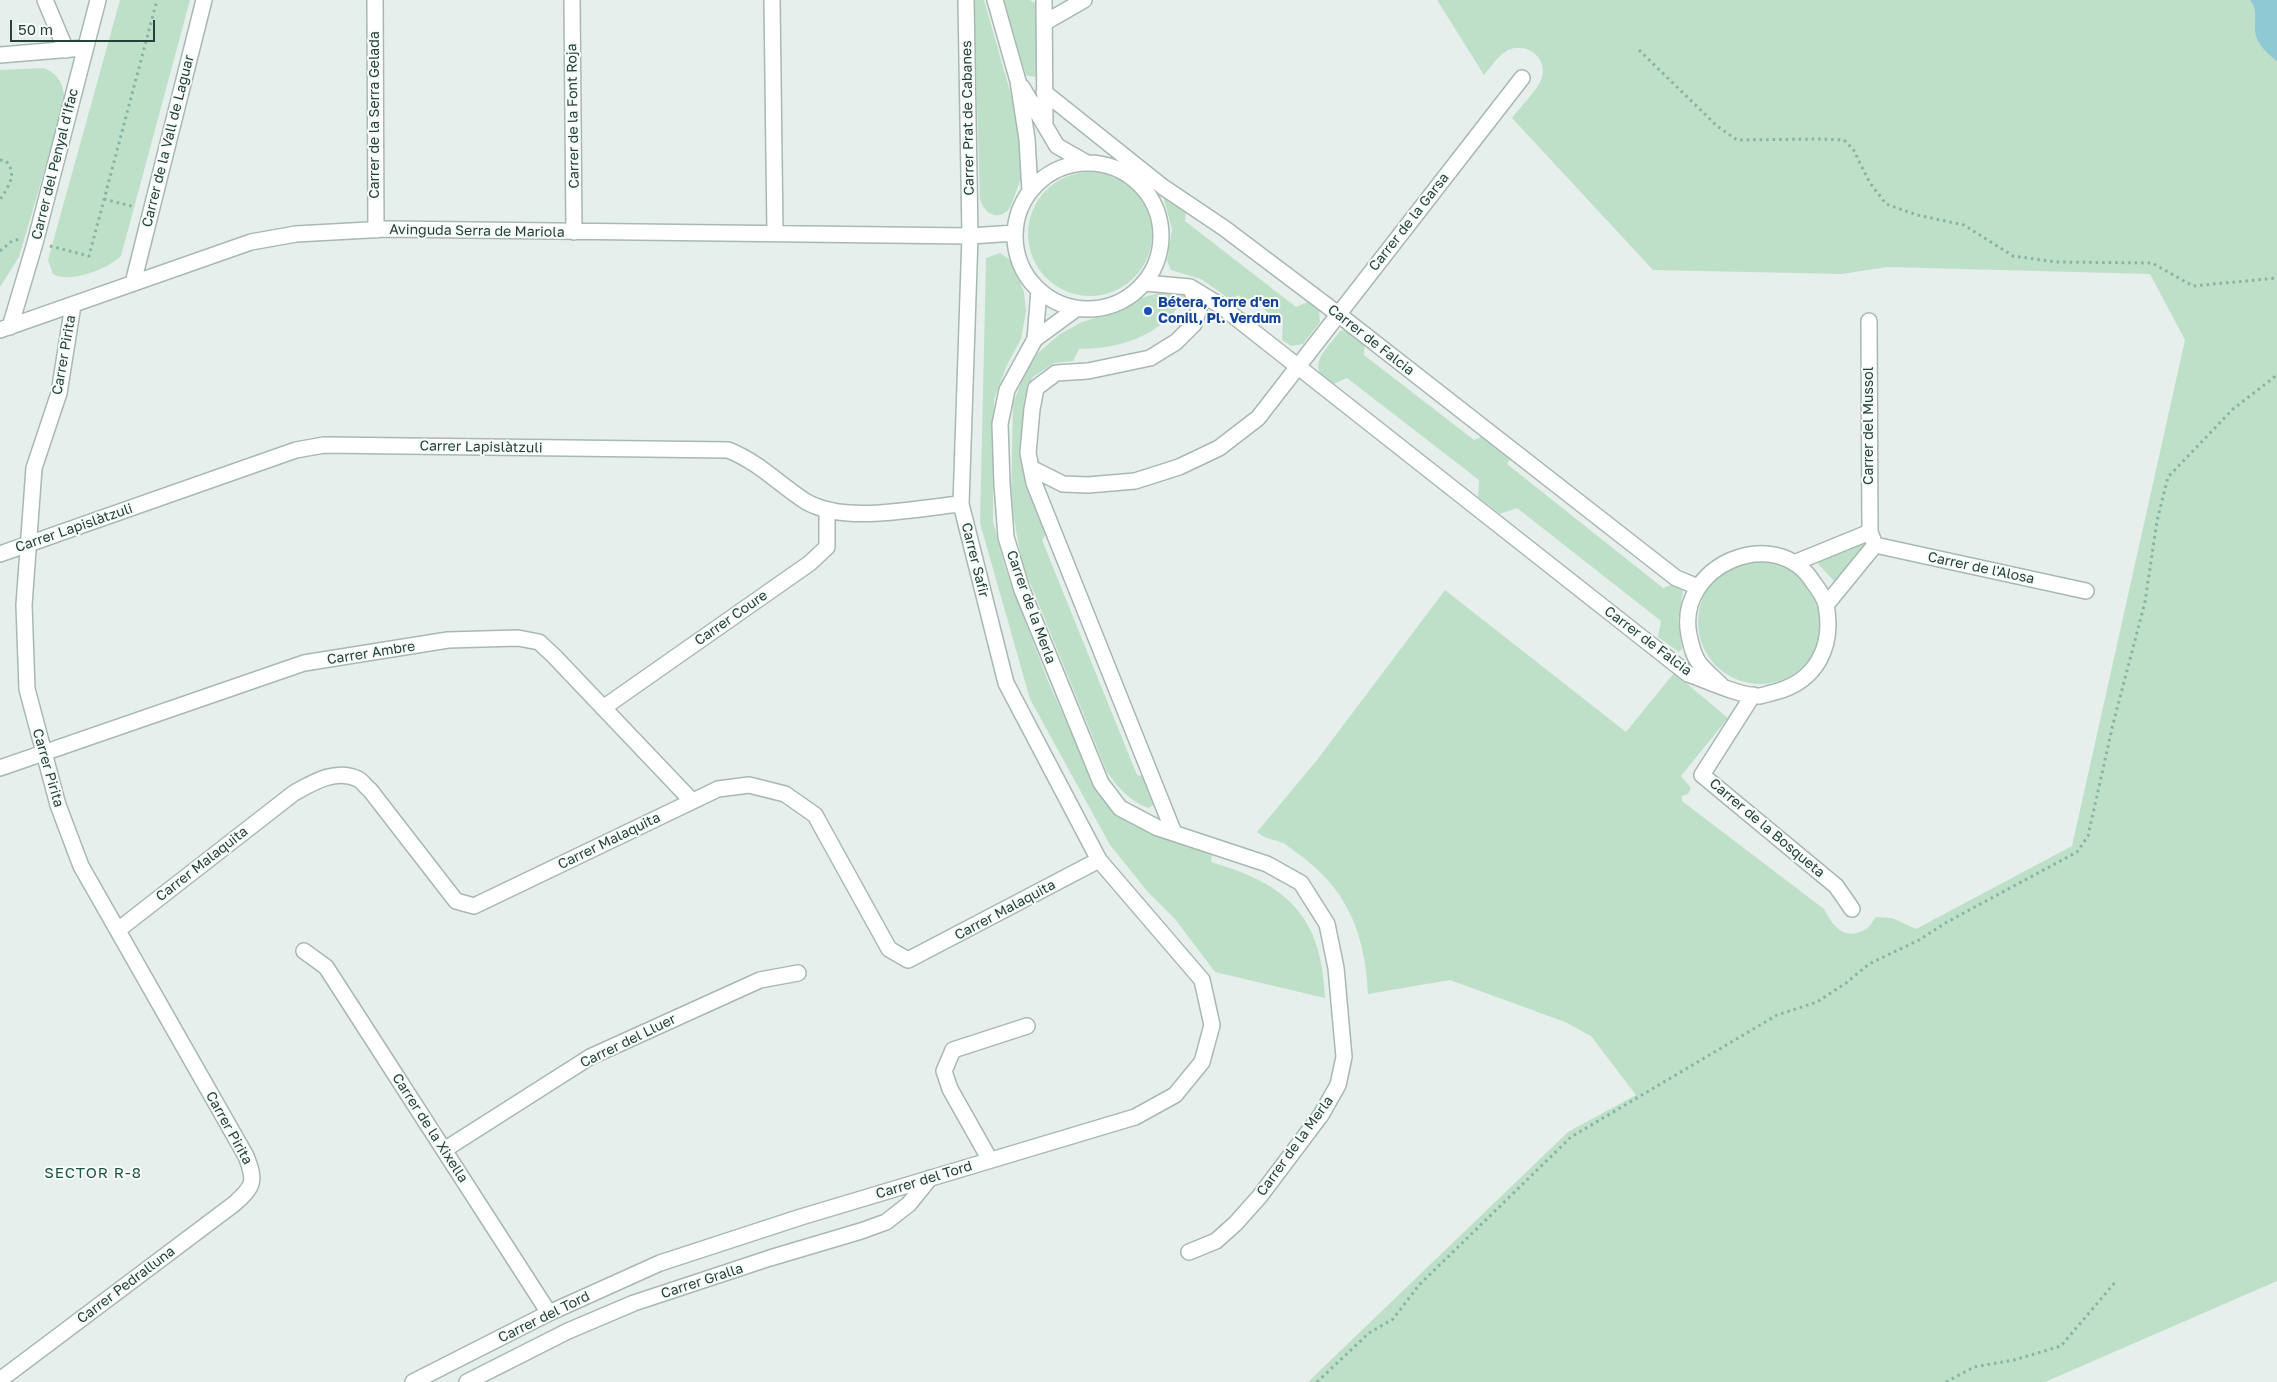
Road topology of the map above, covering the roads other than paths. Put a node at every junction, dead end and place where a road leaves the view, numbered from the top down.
1 (45, 0) edge
2 (98, 0) edge
3 (204, 0) edge
4 (375, 0) edge
5 (572, 0) edge
6 (772, 0) edge
7 (966, 0) edge
8 (995, 0) edge
9 (1044, 0) edge
10 (1084, 0) edge
11 (1044, 23) junction
12 (84, 48) junction
13 (66, 50) junction
14 (0, 55) edge
15 (1522, 78) dead end
16 (1018, 81) junction
17 (1044, 92) junction
18 (1045, 125) junction
19 (1087, 163) junction
20 (1030, 192) junction
21 (376, 230) junction
22 (574, 232) junction
23 (775, 233) junction
24 (1015, 233) junction
25 (970, 236) junction
26 (133, 283) junction
27 (1145, 283) junction
28 (1190, 287) junction
29 (1039, 290) junction
30 (73, 305) junction
31 (1076, 309) junction
32 (1338, 314) junction
33 (1869, 321) dead end
34 (5, 329) edge
35 (1035, 339) junction
36 (1298, 366) junction
37 (1031, 468) junction
38 (961, 504) junction
39 (828, 511) junction
40 (1873, 538) junction
41 (28, 544) junction
42 (0, 554) edge
43 (1794, 563) junction
44 (1698, 587) junction
45 (2086, 591) dead end
46 (1826, 605) junction
47 (1721, 685) junction
48 (1753, 695) junction
49 (603, 708) junction
50 (43, 753) junction
51 (0, 768) edge
52 (692, 801) junction
53 (1174, 833) junction
54 (1099, 860) junction
55 (1852, 909) dead end
56 (118, 930) junction
57 (304, 951) dead end
58 (798, 973) dead end
59 (1027, 1026) dead end
60 (444, 1150) junction
61 (990, 1160) junction
62 (930, 1178) junction
63 (251, 1188) joint
64 (1189, 1252) dead end
65 (549, 1313) junction
66 (0, 1380) edge
67 (413, 1382) edge
68 (467, 1382) edge

1 - 13 street
2 - 12 street, Carrer del Penyal d'Ifac
3 - 26 street, Carrer de la Vall de Laguar
4 - 21 street, Carrer de la Serra Gelada
5 - 22 street, Carrer de la Font Roja
6 - 23 street
7 - 25 street, Carrer Prat de Cabanes
8 - 16 street
9 - 11 street
10 - 11 street
11 - 17 street
12 - 13 street
12 - 34 street, Carrer del Penyal d'Ifac
13 - 14 street
15 - 32 street, Carrer de la Garsa
16 - 18 street
16 - 20 street
17 - 18 street
17 - 32 street, Carrer de Falcia
18 - 19 street
19 - 20 street
19 - 27 street
20 - 24 street
21 - 22 street, Avinguda Serra de Mariola
21 - 26 street, Avinguda Serra de Mariola
22 - 23 street, Avinguda Serra de Mariola
23 - 25 street, Avinguda Serra de Mariola
24 - 25 street, Avinguda Serra de Mariola
24 - 29 street
25 - 38 street, Carrer Safir
26 - 30 street, Avinguda Serra de Mariola
27 - 28 street, Carrer de Falcia
27 - 31 street
28 - 36 street, Carrer de Falcia
28 - 37 street
29 - 31 street
29 - 35 street, Carrer de la Merla
30 - 34 street, Avinguda Serra de Mariola
30 - 41 street, Carrer Pirita
31 - 35 street, Carrer de la Merla
32 - 36 street, Carrer de la Garsa
32 - 44 street, Carrer de Falcia
33 - 40 street, Carrer del Mussol
35 - 53 street, Carrer de la Merla
36 - 37 street, Carrer de la Garsa
36 - 47 street, Carrer de Falcia
37 - 53 street
38 - 39 street, Carrer Lapislàtzuli
38 - 54 street, Carrer Safir
39 - 41 street, Carrer Lapislàtzuli
39 - 49 street, Carrer Coure
40 - 43 street
40 - 45 street, Carrer de l'Alosa
40 - 46 street
41 - 42 street, Carrer Lapislàtzuli
41 - 50 street, Carrer Pirita
43 - 44 street
43 - 46 street
44 - 47 street
46 - 48 street
47 - 48 street
48 - 55 street, Carrer de la Bosqueta
49 - 50 street, Carrer Ambre
49 - 52 street, Carrer Ambre
50 - 51 street, Carrer Ambre
50 - 56 street, Carrer Pirita
52 - 54 street, Carrer Malaquita
52 - 56 street, Carrer Malaquita
53 - 64 street, Carrer de la Merla
54 - 61 street, Carrer del Tord
56 - 63 street, Carrer Pirita
57 - 60 street, Carrer de la Xixella
58 - 60 street, Carrer del Lluer
59 - 61 street
60 - 65 street, Carrer de la Xixella
61 - 62 street, Carrer del Tord
62 - 65 street, Carrer del Tord
62 - 68 street, Carrer Gralla
63 - 66 street, Carrer Pedralluna
65 - 67 street, Carrer del Tord

